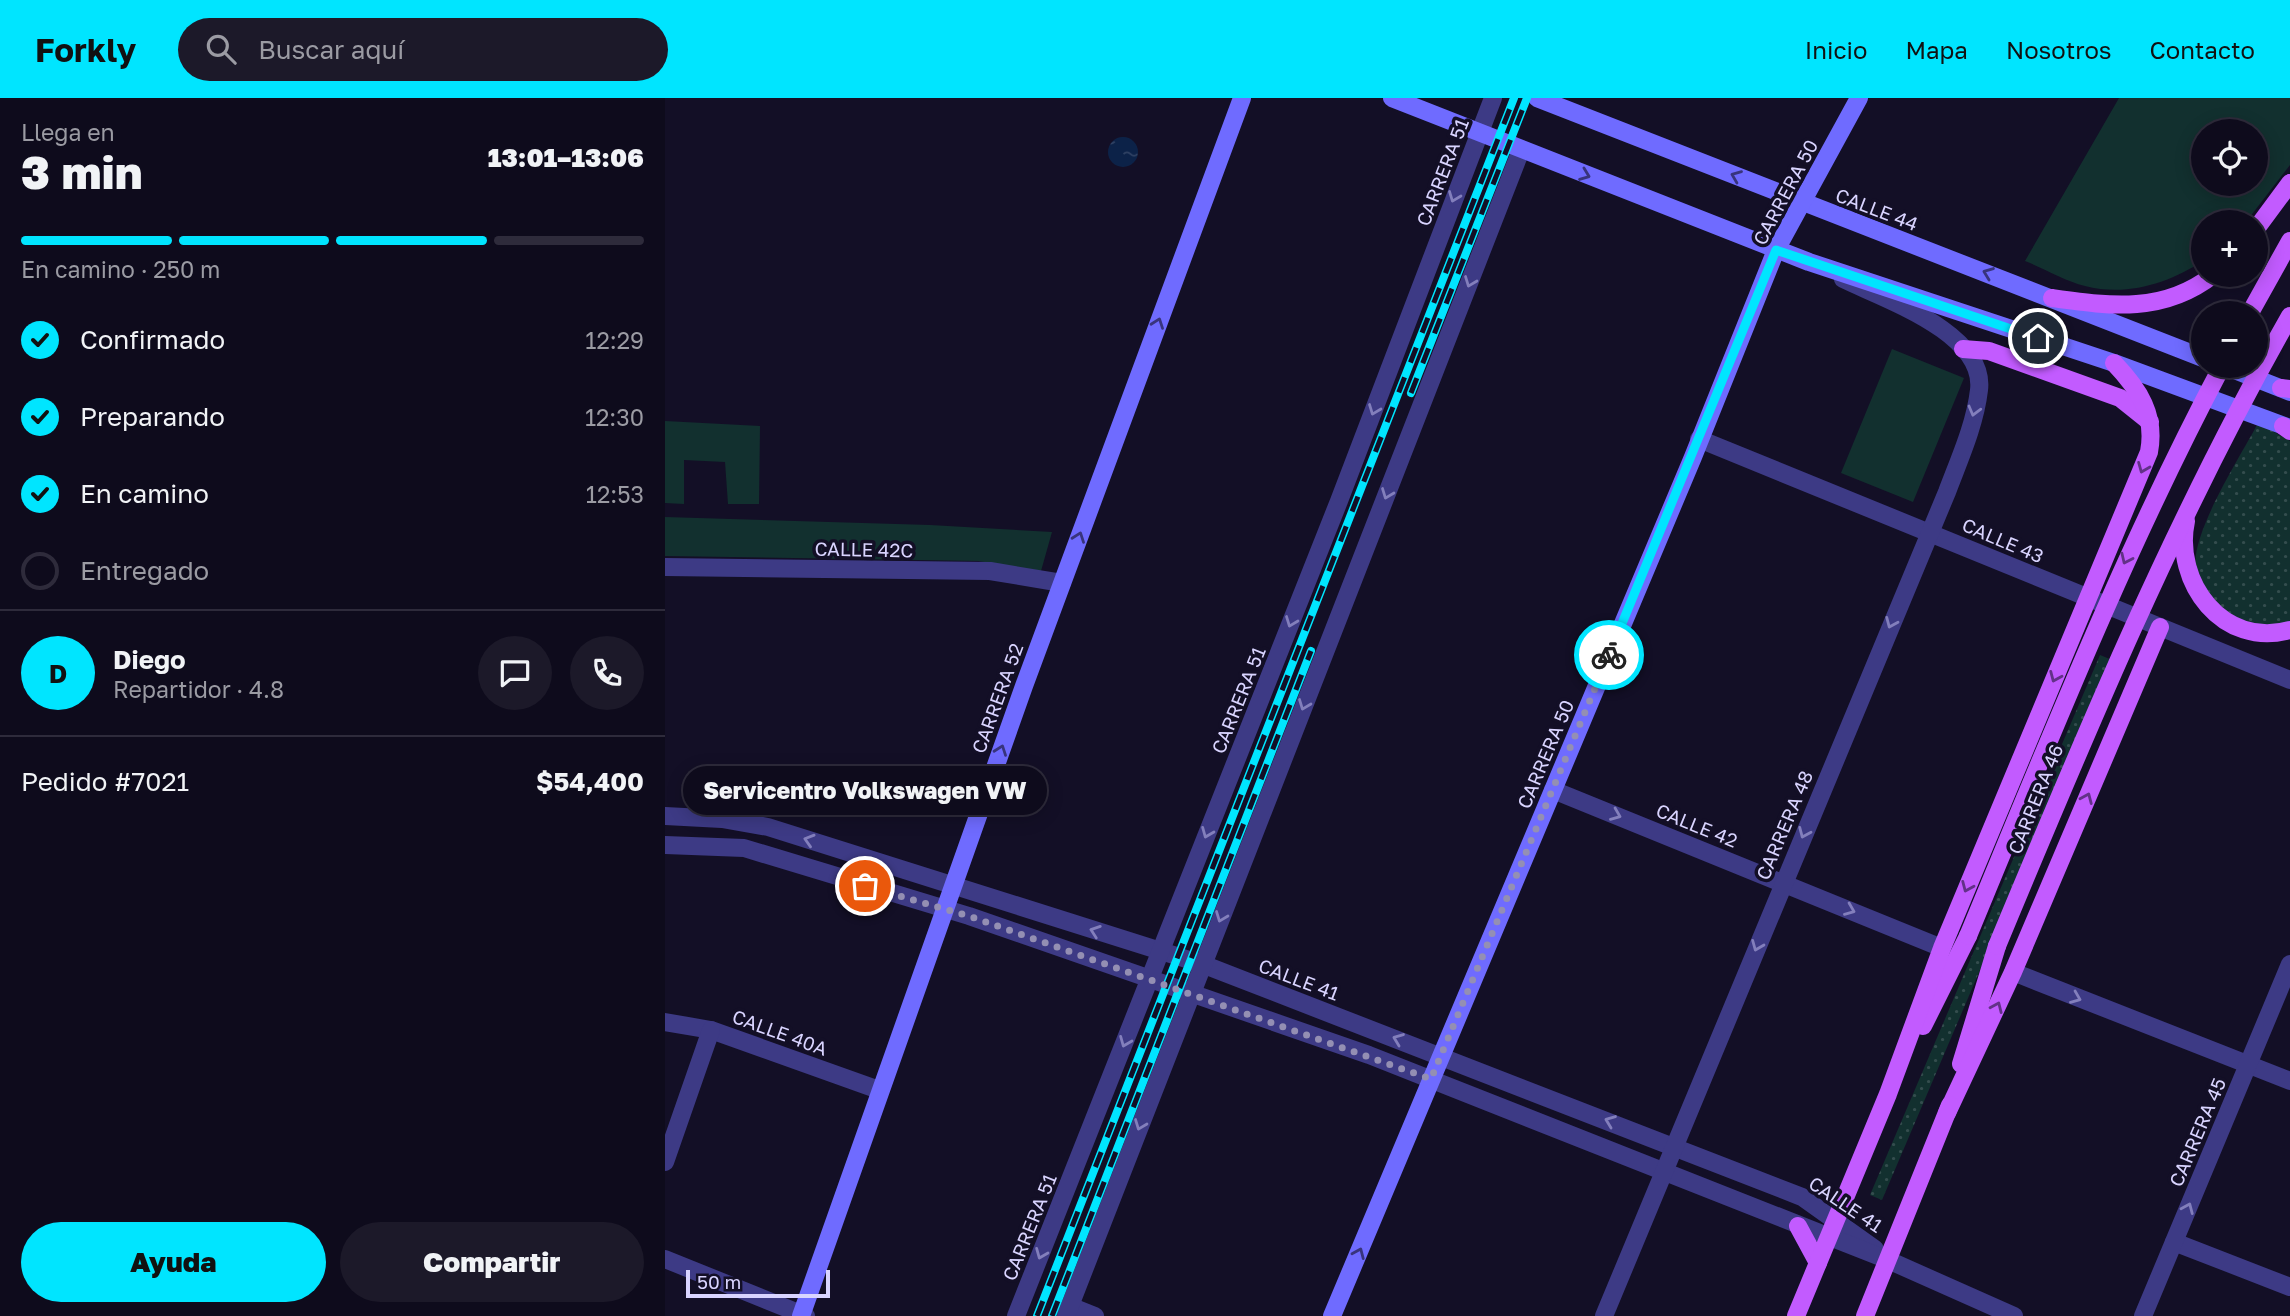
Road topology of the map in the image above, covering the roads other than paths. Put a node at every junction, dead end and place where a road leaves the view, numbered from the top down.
1 (1242, 98) edge
2 (1392, 98) edge
3 (1493, 98) edge
4 (1537, 98) edge
5 (1859, 102) edge
6 (1480, 134) junction
7 (1521, 150) junction
8 (2290, 183) edge
9 (1800, 202) junction
10 (2268, 213) edge
11 (2290, 241) edge
12 (1776, 250) junction
13 (1809, 262) junction
14 (2194, 287) edge
15 (2052, 298) junction
16 (2257, 301) edge
17 (2290, 316) edge
18 (1963, 349) junction
19 (2191, 353) edge
20 (2114, 363) junction
21 (2217, 378) edge
22 (2255, 378) edge
23 (2287, 390) edge
24 (2151, 423) junction
25 (2288, 428) edge
26 (1699, 439) junction
27 (2187, 515) junction
28 (1929, 531) junction
29 (665, 567) edge
30 (1062, 583) junction
31 (2088, 598) junction
32 (2160, 628) junction
33 (2287, 631) edge
34 (2290, 680) edge
35 (1553, 790) junction
36 (665, 816) edge
37 (665, 845) edge
38 (1783, 883) junction
39 (953, 884) junction
40 (944, 909) junction
41 (1942, 948) junction
42 (1160, 953) junction
43 (1202, 964) junction
44 (2290, 964) edge
45 (2013, 972) junction
46 (1150, 979) junction
47 (1191, 993) junction
48 (665, 1022) edge
49 (711, 1030) junction
50 (1441, 1055) junction
51 (2248, 1066) junction
52 (1431, 1079) junction
53 (2290, 1081) edge
54 (879, 1090) junction
55 (1888, 1094) junction
56 (1948, 1113) junction
57 (1674, 1147) junction
58 (665, 1162) edge
59 (1662, 1173) junction
60 (1836, 1220) junction
61 (1798, 1226) junction
62 (1828, 1238) junction
63 (2174, 1242) junction
64 (665, 1259) edge
65 (1888, 1260) junction
66 (1818, 1263) junction
67 (2290, 1287) edge
68 (1068, 1311) edge
69 (803, 1315) edge
70 (1016, 1316) edge
71 (1095, 1316) edge
72 (1332, 1316) edge
73 (1604, 1316) edge
74 (1796, 1316) edge
75 (1865, 1316) edge
76 (2014, 1316) edge
77 (2143, 1316) edge

30 -> 1 main road, CARRERA 52
2 - 6 main road
3 - 6 street, CARRERA 51
9 -> 4 main road, CALLE 44
5 - 9 main road, CARRERA 50
6 - 7 main road
6 -> 42 street, CARRERA 51
7 -> 12 main road
7 -> 43 street
8 - 10 main road
9 - 12 main road, CARRERA 50
15 -> 9 main road, CALLE 44
11 - 16 main road
12 - 13 main road
12 - 26 main road, CARRERA 50
13 - 18 street
13 - 20 main road
14 - 15 main road
15 - 19 main road, CALLE 44
17 - 27 main road, CARRERA 46, bridge
18 - 24 main road
18 -> 28 street, CARRERA 48
20 - 24 main road, CARRERA 46
20 - 25 main road
21 -> 55 main road, CARRERA 46, bridge
22 - 23 main road
24 -> 31 main road, CARRERA 46
26 - 28 street, CALLE 43
26 - 35 main road, CARRERA 50
27 - 33 main road
27 - 56 main road, CARRERA 46, bridge
28 - 31 street, CALLE 43
28 -> 38 street, CARRERA 48
29 - 30 street, CALLE 42C
39 -> 30 main road, CARRERA 52
31 - 32 street, CALLE 43
31 -> 41 main road, CARRERA 46
32 - 34 street, CALLE 43
45 -> 32 main road
35 -> 38 street, CALLE 42
35 - 50 main road, CARRERA 50
39 -> 36 street, CALLE 41
37 - 40 street, CALLE 41
38 -> 41 street, CALLE 42
38 -> 57 street, CARRERA 48
39 - 40 main road, CARRERA 52
42 -> 39 street, CALLE 41
40 - 46 street, CALLE 41
40 - 54 main road, CARRERA 52
41 - 55 main road, CARRERA 46
42 - 43 street, CALLE 41
42 - 46 street, CARRERA 51
43 - 47 street
50 -> 43 street, CALLE 41
44 - 51 street, CARRERA 45
45 -> 51 street
56 -> 45 main road
46 - 47 street, CALLE 41
46 -> 70 street, CARRERA 51
47 - 52 street, CALLE 41
47 -> 68 street
48 - 49 street, CALLE 40A
49 - 54 street, CALLE 40A
49 - 58 street
50 - 52 main road, CARRERA 50
57 -> 50 street, CALLE 41
51 - 53 street
63 -> 51 street, CARRERA 45
52 - 59 street, CALLE 41
72 -> 52 main road, CARRERA 50
54 - 69 main road, CARRERA 52
55 - 60 main road, CARRERA 46
56 - 65 main road, CARRERA 46
57 - 59 street, CARRERA 48
57 - 60 street, CALLE 41
59 - 61 street, CALLE 41
59 - 73 street, CARRERA 48
60 - 62 main road, CARRERA 46
60 - 65 street, CALLE 41
61 - 62 street, CALLE 41
61 - 66 main road
62 - 65 street, CALLE 41
62 - 66 main road, CARRERA 46
63 - 67 street
63 - 77 street, CARRERA 45
64 - 69 street
65 - 75 main road, CARRERA 46
65 - 76 street, CALLE 41
66 - 74 main road, CARRERA 46
68 - 71 street

